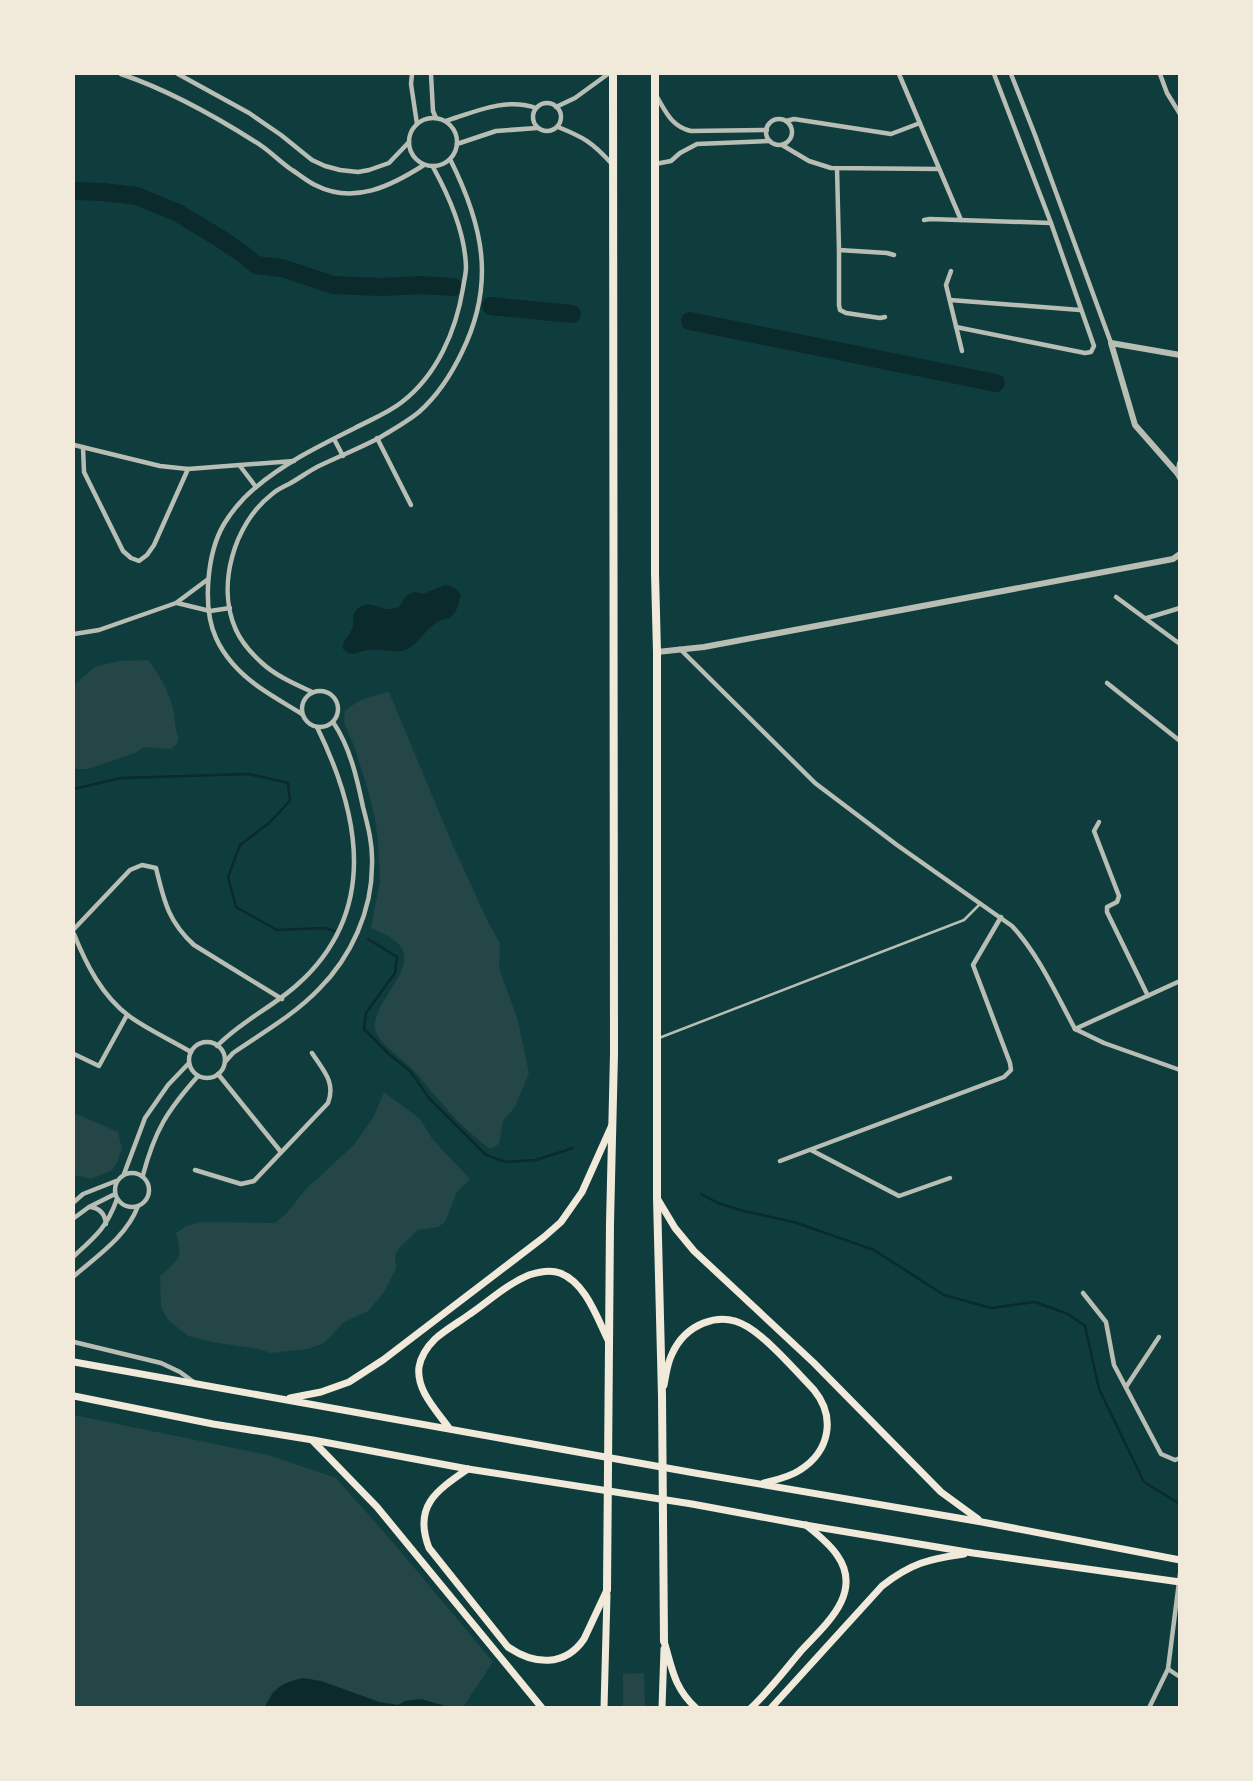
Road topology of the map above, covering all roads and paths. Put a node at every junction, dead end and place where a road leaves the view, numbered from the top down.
1 (121, 74) edge
2 (178, 74) edge
3 (412, 74) edge
4 (431, 74) edge
5 (610, 74) edge
6 (654, 74) edge
7 (899, 74) edge
8 (993, 74) edge
9 (1011, 74) edge
10 (1160, 74) edge
11 (654, 93) junction
12 (556, 107) junction
13 (536, 108) junction
14 (1180, 114) edge
15 (436, 118) junction
16 (445, 121) junction
17 (786, 121) junction
18 (920, 123) junction
19 (416, 124) junction
20 (558, 127) junction
21 (537, 128) junction
22 (767, 130) junction
23 (770, 141) junction
24 (409, 142) junction
25 (457, 144) junction
26 (782, 145) junction
27 (450, 159) junction
28 (613, 164) junction
29 (655, 164) junction
30 (424, 165) junction
31 (433, 167) junction
32 (837, 168) junction
33 (939, 169) junction
34 (924, 220) dead end
35 (961, 220) junction
36 (1051, 223) junction
37 (839, 250) junction
38 (894, 255) dead end
39 (951, 271) dead end
40 (950, 300) junction
41 (1080, 310) junction
42 (885, 317) dead end
43 (956, 327) junction
44 (1111, 343) junction
45 (962, 351) dead end
46 (1180, 355) edge
47 (377, 438) junction
48 (334, 439) junction
49 (74, 445) edge
50 (83, 447) junction
51 (343, 456) junction
52 (295, 460) junction
53 (1180, 463) edge
54 (239, 466) junction
55 (188, 469) junction
56 (1179, 476) edge
57 (256, 487) junction
58 (411, 505) dead end
59 (1180, 554) edge
60 (208, 580) junction
61 (1116, 597) dead end
62 (176, 603) junction
63 (230, 608) junction
64 (1180, 608) edge
65 (210, 611) junction
66 (1146, 618) junction
67 (74, 634) edge
68 (1180, 643) edge
69 (680, 649) junction
70 (657, 653) junction
71 (1107, 683) dead end
72 (312, 692) junction
73 (302, 714) junction
74 (332, 722) junction
75 (317, 727) junction
76 (1180, 741) edge
77 (1099, 822) dead end
78 (981, 903) junction
79 (1001, 917) junction
80 (74, 932) edge
81 (1180, 981) edge
82 (1148, 996) junction
83 (282, 999) junction
84 (127, 1015) junction
85 (1075, 1029) junction
86 (657, 1039) junction
87 (217, 1046) junction
88 (191, 1052) junction
89 (312, 1053) dead end
90 (74, 1054) edge
91 (225, 1062) junction
92 (189, 1063) junction
93 (1180, 1070) edge
94 (218, 1074) junction
95 (198, 1076) junction
96 (612, 1125) junction
97 (810, 1150) junction
98 (281, 1153) junction
99 (780, 1161) dead end
100 (195, 1170) dead end
101 (124, 1174) junction
102 (143, 1175) junction
103 (950, 1178) dead end
104 (117, 1181) junction
105 (116, 1196) junction
106 (657, 1198) junction
107 (74, 1202) edge
108 (138, 1206) junction
109 (89, 1207) junction
110 (74, 1218) edge
111 (106, 1224) junction
112 (74, 1256) edge
113 (74, 1276) edge
114 (1083, 1293) dead end
115 (1159, 1337) dead end
116 (74, 1342) edge
117 (609, 1343) junction
118 (76, 1362) edge
119 (196, 1383) junction
120 (1126, 1387) junction
121 (76, 1396) edge
122 (662, 1396) junction
123 (287, 1399) junction
124 (450, 1428) junction
125 (313, 1440) junction
126 (1177, 1459) edge
127 (468, 1469) junction
128 (763, 1484) junction
129 (982, 1522) junction
130 (805, 1525) junction
131 (973, 1553) junction
132 (1180, 1560) edge
133 (1179, 1579) edge
134 (607, 1590) junction
135 (664, 1642) junction
136 (1168, 1669) junction
137 (1180, 1677) edge
138 (542, 1707) edge
139 (604, 1707) edge
140 (662, 1707) edge
141 (696, 1707) edge
142 (751, 1707) edge
143 (771, 1707) edge
144 (1149, 1707) edge

1 - 30 street
2 - 24 street
3 - 19 street
4 - 15 street
5 - 12 street
5 - 28 main road
6 - 11 main road
7 - 18 street
8 - 36 street
9 - 44 street
10 - 14 street
11 - 22 street
11 - 29 main road
12 - 13 street
12 - 20 street
13 - 16 street
13 - 21 street
15 - 16 street
15 - 19 street
16 - 25 street
17 - 18 street
17 - 22 street
17 - 26 street
18 - 33 street
19 - 24 street
20 - 21 street
20 - 28 street
21 - 25 street
22 - 23 street
23 - 26 street
23 - 29 street
24 - 30 street
25 - 27 street
26 - 32 street
27 - 31 street
27 - 47 street
28 - 96 main road
29 - 70 main road
30 - 31 street
31 - 48 street
32 - 33 street
32 - 37 street
33 - 35 street
34 - 35 street
35 - 36 street
36 - 41 street
37 - 38 street
37 - 42 street
39 - 40 street
40 - 41 street
40 - 43 street
41 - 43 street
43 - 45 street
44 - 46 street
44 - 56 street
47 - 51 street
47 - 58 street
48 - 51 street
48 - 52 street
49 - 50 street
50 - 55 street
50 - 55 street
51 - 63 street
52 - 54 street
52 - 57 street
53 - 56 street
54 - 55 street
54 - 57 street
57 - 60 street
59 - 69 street
60 - 62 street
60 - 65 street
61 - 66 street
62 - 65 street
62 - 67 street
63 - 65 street
63 - 72 street
64 - 66 street
65 - 73 street
66 - 68 street
69 - 70 street
69 - 78 street
70 - 86 main road
71 - 76 street
72 - 73 street
72 - 74 street
73 - 75 street
74 - 75 street
74 - 91 street
75 - 83 street
77 - 82 street
78 - 79 street
78 - 86 lane
79 - 85 street
79 - 97 street
80 - 83 street
80 - 84 street
81 - 82 street
82 - 85 street
83 - 87 street
84 - 88 street
84 - 90 street
85 - 93 street
86 - 106 main road
87 - 88 street
87 - 91 street
88 - 92 street
89 - 98 street
91 - 94 street
92 - 95 street
92 - 101 street
94 - 95 street
94 - 98 street
95 - 102 street
96 - 117 main road
96 - 123 main road
97 - 99 street
97 - 103 street
98 - 100 street
101 - 102 street
101 - 104 street
102 - 108 street
104 - 105 street
104 - 107 street
105 - 108 street
105 - 109 street
105 - 111 street
106 - 122 main road
106 - 129 main road
108 - 113 street
109 - 110 street
109 - 111 street
111 - 112 street
114 - 120 street
115 - 120 street
116 - 119 street
117 - 124 main road
117 - 134 main road
118 - 119 main road
119 - 123 main road
120 - 126 street
121 - 125 main road
122 - 128 main road
122 - 135 main road
123 - 124 main road
124 - 128 main road
125 - 127 main road
125 - 138 main road
127 - 130 main road
127 - 134 main road
128 - 129 main road
129 - 132 main road
130 - 131 main road
130 - 142 main road
131 - 133 main road
131 - 143 main road
133 - 136 street
134 - 139 main road
135 - 140 main road
135 - 141 main road
136 - 137 street
136 - 144 street

